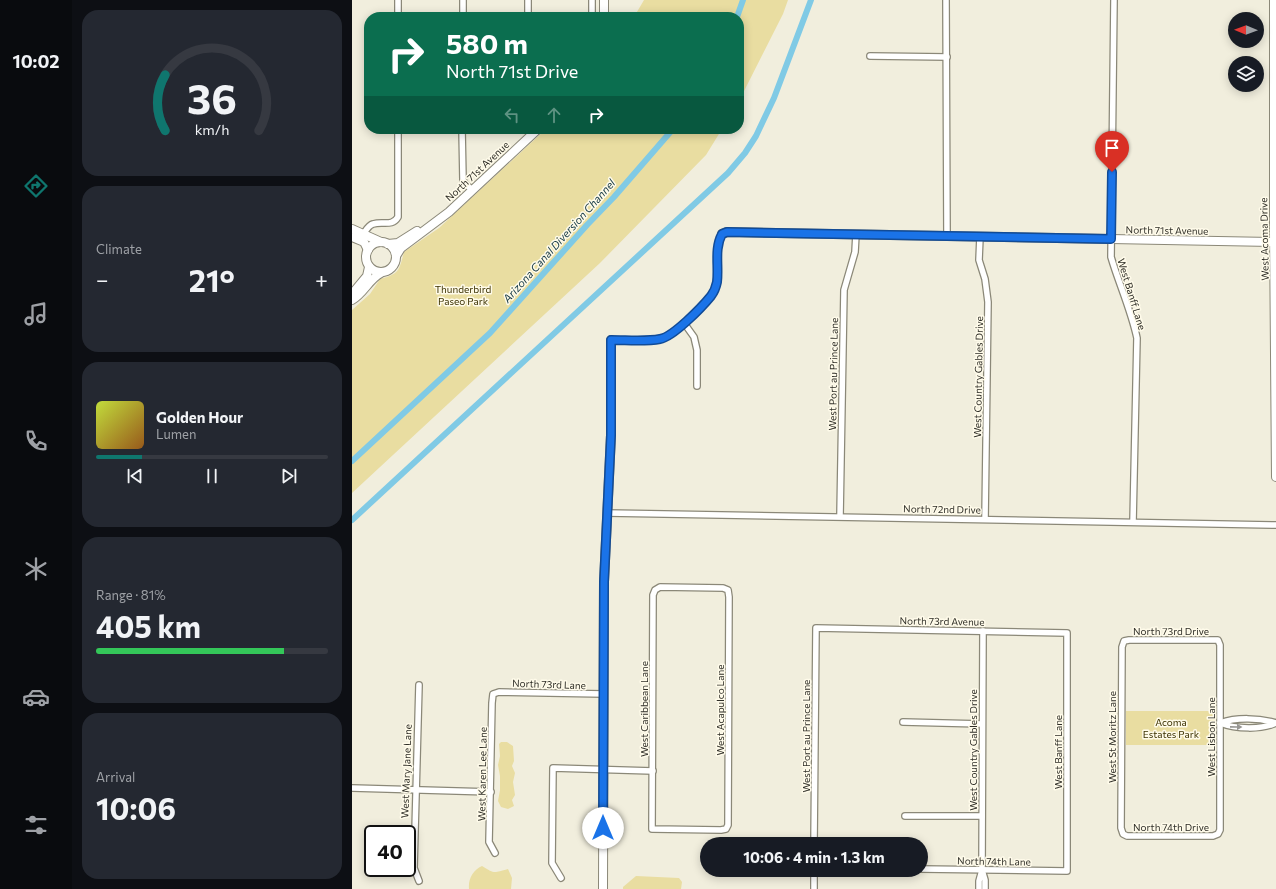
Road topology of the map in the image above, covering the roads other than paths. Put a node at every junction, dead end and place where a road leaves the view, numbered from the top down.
1 (398, 0) edge
2 (463, 0) edge
3 (528, 0) edge
4 (592, 0) edge
5 (604, 0) edge
6 (946, 0) edge
7 (1114, 0) edge
8 (1274, 0) edge
9 (398, 12) edge
10 (463, 12) edge
11 (528, 12) edge
12 (592, 12) edge
13 (604, 12) edge
14 (870, 56) dead end
15 (946, 57) junction
16 (398, 134) edge
17 (462, 134) edge
18 (532, 134) edge
19 (473, 190) junction
20 (429, 227) junction
21 (352, 229) edge
22 (364, 233) junction
23 (722, 234) joint
24 (856, 234) junction
25 (947, 236) junction
26 (352, 237) edge
27 (980, 237) junction
28 (1111, 239) junction
29 (1275, 242) edge
30 (384, 243) junction
31 (368, 250) junction
32 (396, 256) junction
33 (369, 267) junction
34 (381, 273) junction
35 (352, 294) edge
36 (352, 300) edge
37 (684, 323) junction
38 (611, 340) joint
39 (697, 386) dead end
40 (1276, 477) edge
41 (607, 513) junction
42 (840, 516) junction
43 (985, 519) junction
44 (1133, 522) junction
45 (1276, 525) edge
46 (728, 590) joint
47 (816, 628) joint
48 (983, 631) junction
49 (1067, 633) joint
50 (1218, 640) joint
51 (1124, 641) joint
52 (419, 685) dead end
53 (493, 694) joint
54 (604, 694) junction
55 (1253, 720) junction
56 (903, 722) dead end
57 (1220, 723) junction
58 (1276, 723) edge
59 (982, 724) junction
60 (1253, 727) junction
61 (603, 770) junction
62 (653, 771) junction
63 (352, 788) edge
64 (416, 790) junction
65 (491, 792) junction
66 (906, 816) dead end
67 (982, 816) junction
68 (652, 829) joint
69 (1123, 834) joint
70 (1218, 834) joint
71 (814, 837) edge
72 (495, 853) dead end
73 (928, 869) edge
74 (982, 870) junction
75 (1067, 872) joint
76 (814, 877) edge
77 (561, 878) dead end
78 (419, 881) dead end
79 (603, 889) edge
80 (814, 889) edge
81 (979, 889) edge
82 (985, 889) edge

1 - 9 street
2 - 10 street
3 - 11 street
4 - 12 street
5 - 13 street
6 - 15 street
7 - 28 street, West Banff Lane
8 - 29 street, West Acoma Drive
14 - 15 street
15 - 25 street
16 - 22 street
17 - 19 street
18 - 19 street, North 71st Avenue
19 - 20 street, North 71st Avenue
20 - 30 street, North 71st Avenue
20 - 32 street, North 71st Avenue
21 - 22 street
22 - 30 street
23 - 24 street, North 71st Avenue
23 - 37 street
24 - 25 street, North 71st Avenue
24 - 42 street, West Port au Prince Lane
25 - 27 street, North 71st Avenue
26 - 31 street
27 - 28 street, North 71st Avenue
27 - 43 street, West Country Gables Drive
28 - 29 street, North 71st Avenue
28 - 44 street, West Banff Lane
29 - 40 street, West Acoma Drive
30 - 31 street, North 71st Avenue
30 - 32 street
31 - 33 street
32 - 34 street, North 71st Avenue
33 - 34 street
33 - 35 street
34 - 36 street
37 - 38 street
37 - 39 street
38 - 41 street
41 - 42 street, North 72nd Drive
41 - 54 street
42 - 43 street, North 72nd Drive
43 - 44 street, North 72nd Drive
44 - 45 street, North 72nd Drive
46 - 62 street, West Caribbean Lane
46 - 68 street, West Acapulco Lane
47 - 48 street, North 73rd Avenue
47 - 71 street, West Port au Prince Lane
48 - 49 street, North 73rd Avenue
48 - 59 street, West Country Gables Drive
49 - 75 street, West Banff Lane
50 - 51 street, North 73rd Drive
50 - 57 street, West Lisbon Lane
51 - 69 street, West St Moritz Lane
52 - 64 street, West Mary Jane Lane
53 - 54 street, North 73rd Lane
53 - 65 street, West Karen Lee Lane
54 - 61 street
55 - 57 street
55 - 58 street
55 - 60 street
56 - 59 street
57 -> 60 street
57 - 70 street, West Lisbon Lane
58 - 60 street
59 - 67 street, West Country Gables Drive
61 - 62 street
61 - 77 street
61 - 79 street
62 - 68 street, West Caribbean Lane
63 - 64 street
64 - 65 street
64 - 78 street, West Mary Jane Lane
65 - 72 street, West Karen Lee Lane
66 - 67 street
67 - 74 street, West Country Gables Drive
69 - 70 street, North 74th Drive
73 - 74 street, North 74th Lane
74 - 75 street, North 74th Lane
74 - 81 street, West Country Gables Drive
74 - 82 street, West Country Gables Drive
76 - 80 street

